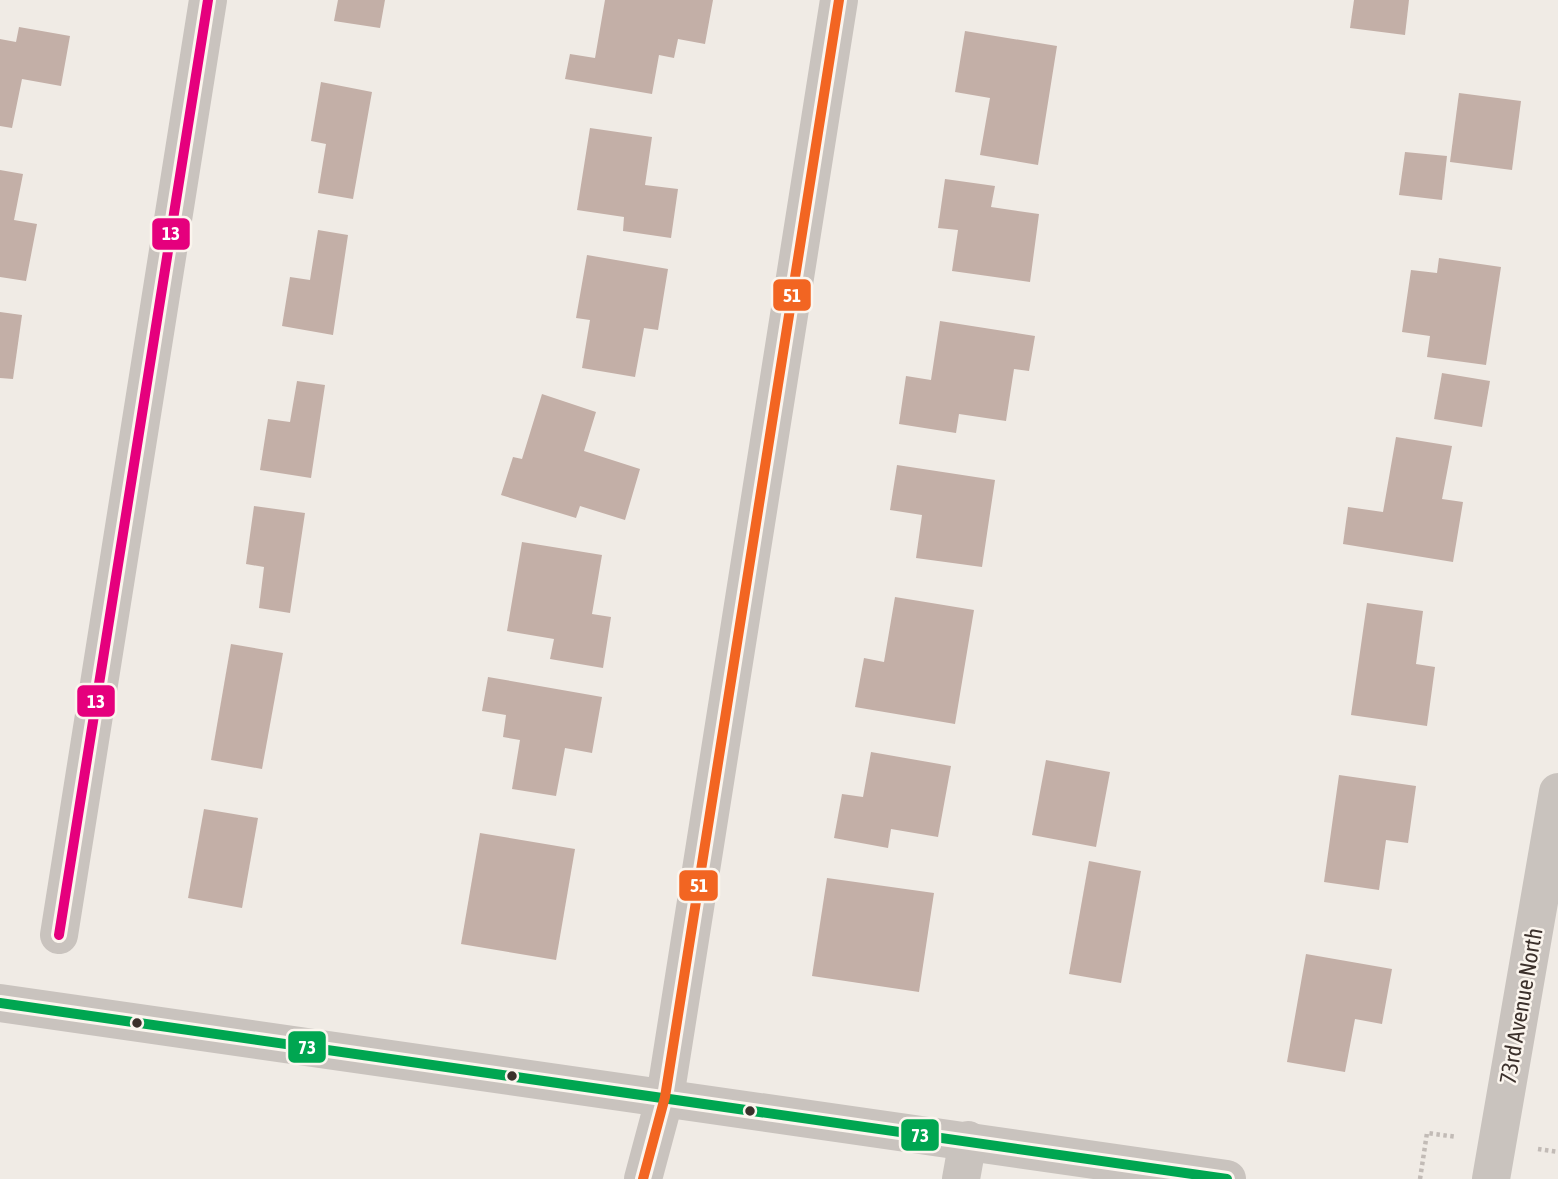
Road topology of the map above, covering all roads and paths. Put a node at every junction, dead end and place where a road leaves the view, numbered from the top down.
1 (208, 0) edge
2 (839, 0) edge
3 (1558, 792) edge
4 (59, 935) dead end
5 (0, 1003) edge
6 (665, 1097) junction
7 (968, 1140) junction
8 (643, 1179) edge
9 (961, 1179) edge
10 (1227, 1179) edge
11 (1491, 1179) edge

1 - 4 street
2 - 6 street
3 - 11 street, 73rd Avenue North
5 - 6 street
6 - 7 street
6 - 8 street
7 - 9 street
7 - 10 street

